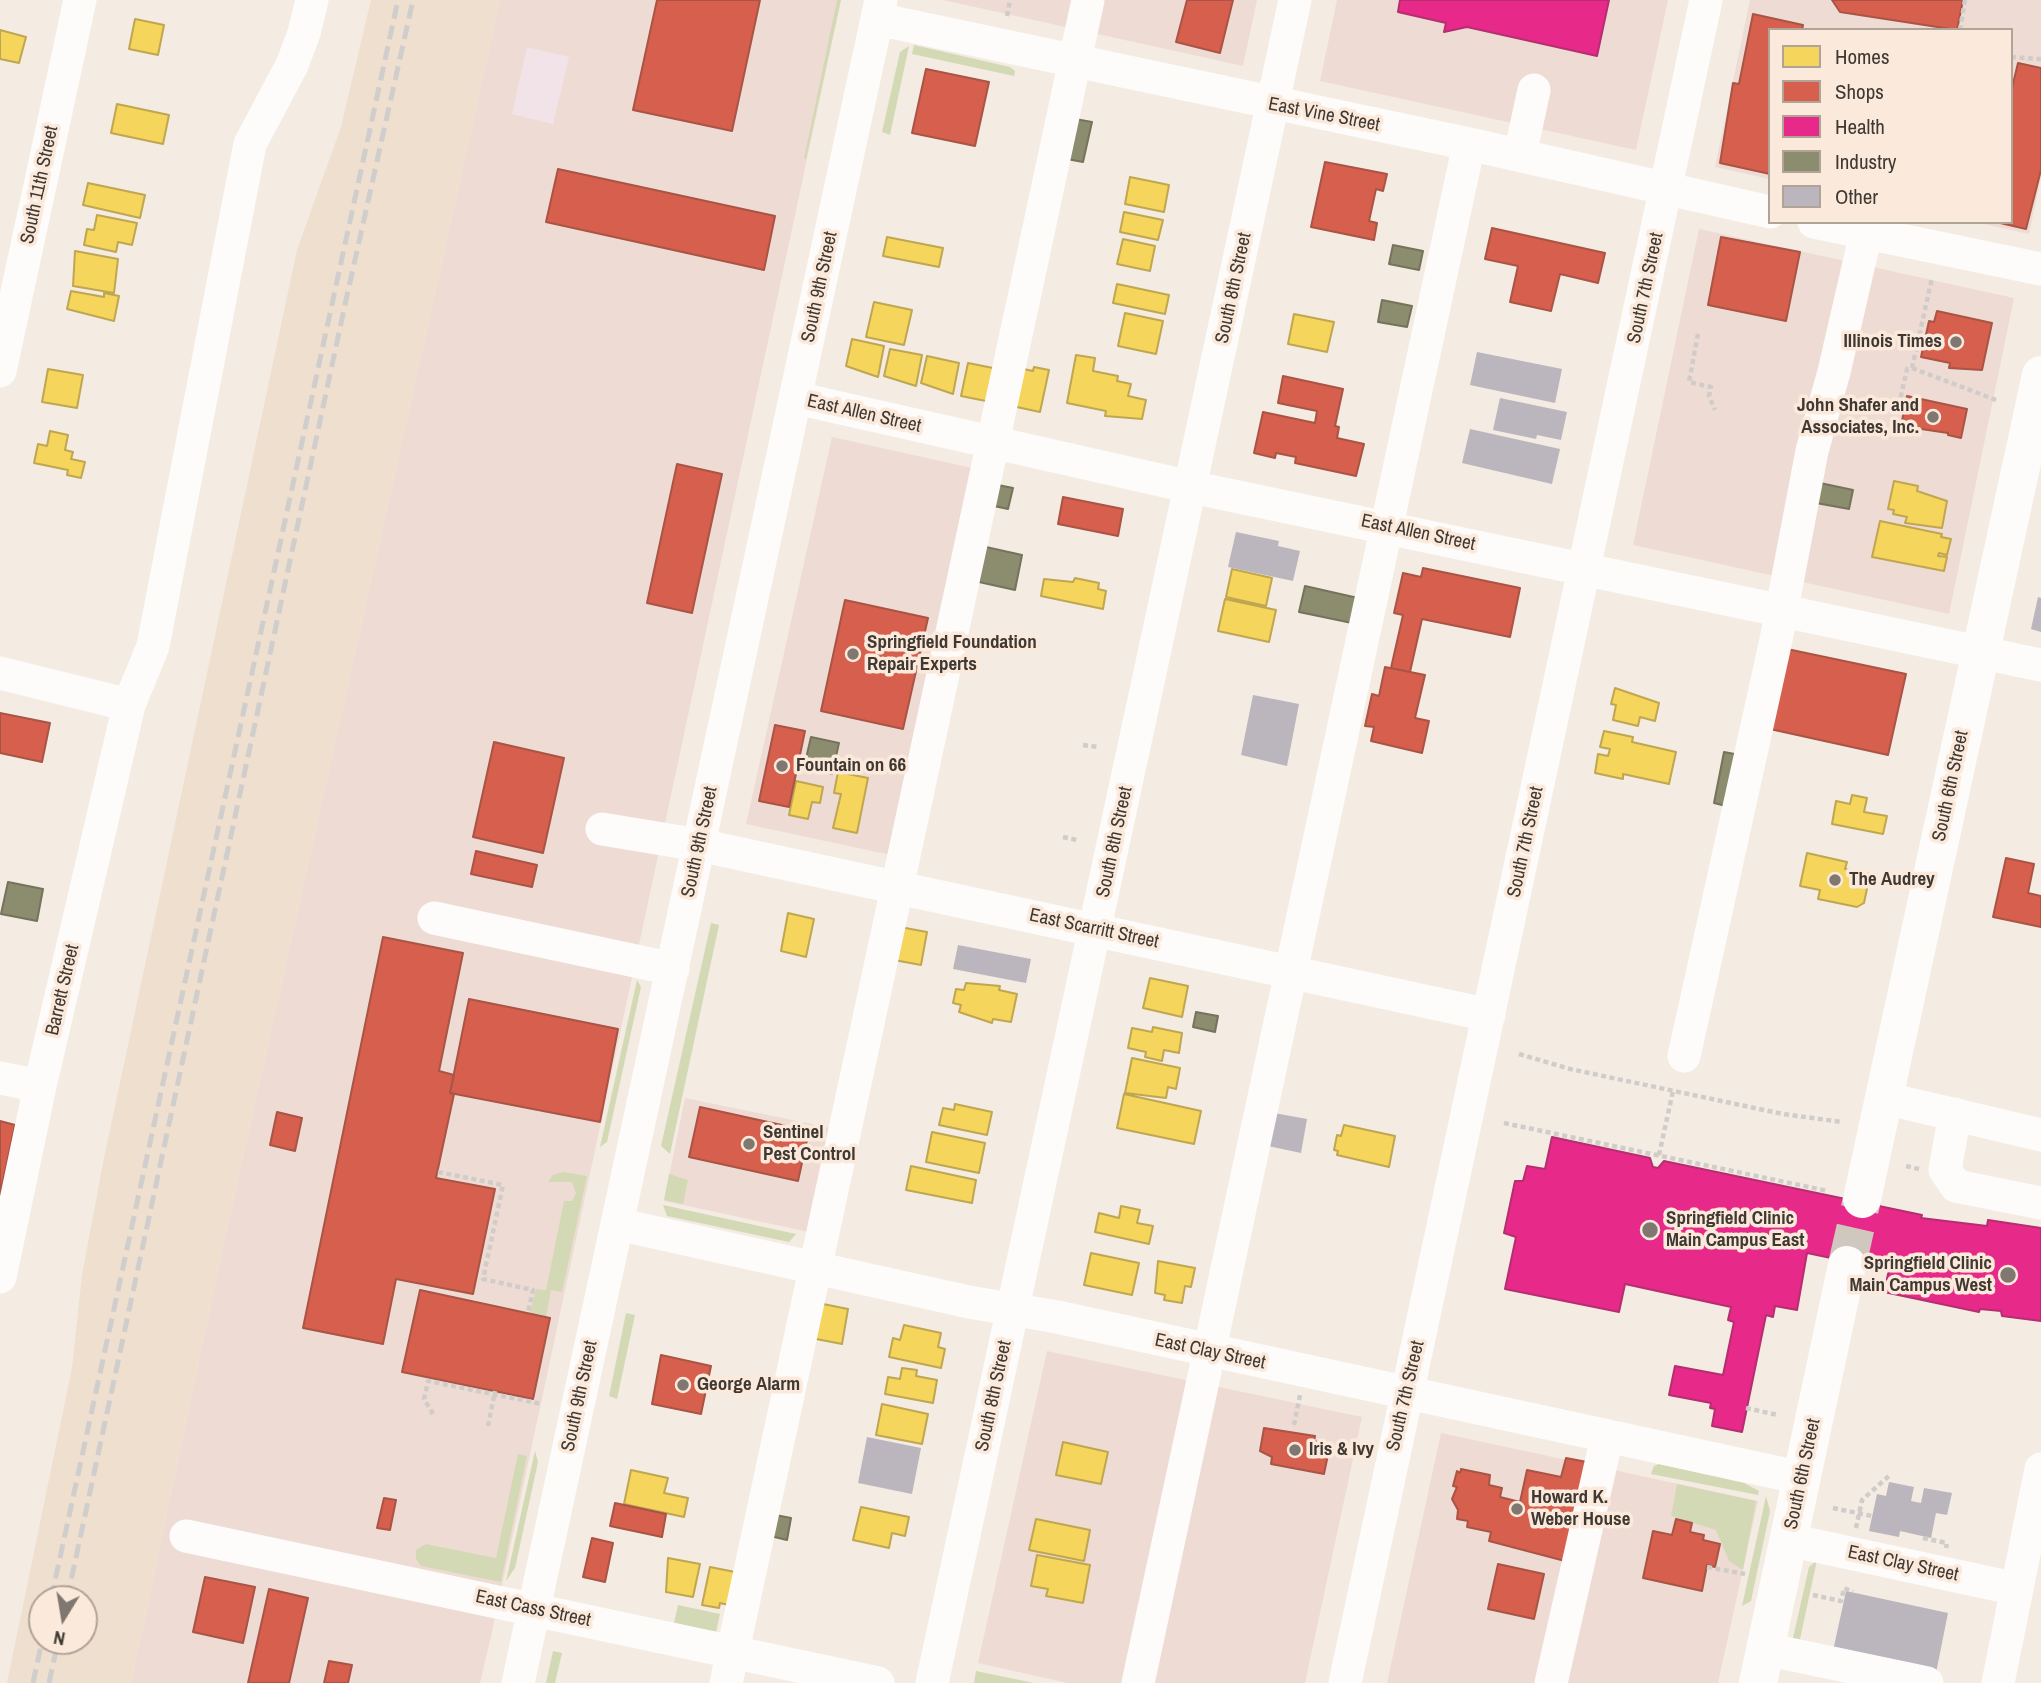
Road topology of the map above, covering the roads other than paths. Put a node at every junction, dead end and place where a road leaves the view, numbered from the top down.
1 (80, 0) edge
2 (312, 0) edge
3 (1088, 0) edge
4 (1295, 0) edge
5 (1706, 0) edge
6 (879, 9) edge
7 (1075, 62) junction
8 (1534, 90) dead end
9 (1273, 104) junction
10 (1469, 144) junction
11 (1520, 155) junction
12 (1668, 188) junction
13 (1768, 212) edge
14 (1823, 224) edge
15 (1866, 233) junction
16 (2041, 269) edge
17 (0, 371) edge
18 (2041, 374) edge
19 (796, 398) junction
20 (994, 443) junction
21 (1191, 487) junction
22 (1387, 526) junction
23 (1585, 568) junction
24 (1782, 611) junction
25 (1979, 653) junction
26 (2041, 665) edge
27 (0, 673) edge
28 (130, 705) junction
29 (602, 829) dead end
30 (699, 845) junction
31 (897, 888) junction
32 (434, 918) dead end
33 (1096, 929) junction
34 (673, 970) junction
35 (1291, 971) junction
36 (1489, 1015) junction
37 (1684, 1056) dead end
38 (0, 1078) edge
39 (40, 1086) junction
40 (1884, 1098) junction
41 (1955, 1114) junction
42 (2041, 1135) edge
43 (1845, 1195) tunnel mouth
44 (2041, 1203) edge
45 (617, 1224) junction
46 (1847, 1265) tunnel mouth
47 (814, 1267) junction
48 (0, 1277) edge
49 (1013, 1309) junction
50 (1209, 1352) junction
51 (1406, 1394) junction
52 (1607, 1437) junction
53 (2041, 1469) edge
54 (1802, 1478) junction
55 (186, 1536) dead end
56 (1789, 1540) junction
57 (2017, 1588) junction
58 (534, 1609) junction
59 (1761, 1666) edge
60 (730, 1668) edge
61 (518, 1683) edge
62 (878, 1683) edge
63 (932, 1683) edge
64 (1138, 1683) edge
65 (1345, 1683) edge
66 (1551, 1683) edge
67 (1927, 1683) edge
68 (1998, 1683) edge

1 - 17 street, South 11th Street
2 - 28 street, Barrett Street
3 - 7 street
4 - 9 street, South 8th Street
5 - 12 street, South 7th Street
6 - 7 street, East Vine Street
6 - 19 street, South 9th Street
7 - 9 street, East Vine Street
7 - 20 street
8 - 11 street
9 - 10 street, East Vine Street
9 - 21 street, South 8th Street
10 - 11 street, East Vine Street
10 - 22 street
11 - 12 street, East Vine Street
12 - 13 street, East Vine Street
12 - 23 street, South 7th Street
14 - 15 street
15 - 16 street
15 - 24 street
18 - 25 main road, South 6th Street
19 - 20 street, East Allen Street
19 - 30 street, South 9th Street
20 - 21 street, East Allen Street
20 - 31 street
21 - 22 street, East Allen Street
21 - 33 street, South 8th Street
22 - 23 street, East Allen Street
22 - 35 street
23 - 24 street, East Allen Street
23 - 36 street, South 7th Street
24 - 25 street, East Allen Street
24 - 37 street
25 - 26 street, East Allen Street
25 - 40 main road, South 6th Street
27 - 28 street
28 - 39 street, Barrett Street
29 - 30 street, East Scarritt Street
30 - 31 street, East Scarritt Street
30 - 34 street, South 9th Street
31 - 33 street, East Scarritt Street
31 - 47 street
32 - 34 street
33 - 35 street, East Scarritt Street
33 - 49 street, South 8th Street
34 - 45 street, South 9th Street
35 - 36 street, East Scarritt Street
35 - 50 street
36 - 51 street, South 7th Street
38 - 39 street
39 - 48 street, Barrett Street
40 - 41 street
40 - 43 main road, South 6th Street
41 - 42 street
41 - 44 street
45 - 47 street, East Clay Street
45 - 58 street, South 9th Street
46 - 54 main road, South 6th Street
47 - 49 street, East Clay Street
47 - 60 street
49 - 50 street, East Clay Street
49 - 63 street, South 8th Street
50 - 51 street, East Clay Street
50 - 64 street
51 - 52 street, East Clay Street
51 - 65 street, South 7th Street
52 - 54 street, East Clay Street
52 - 66 street
53 - 57 street
54 - 56 main road, South 6th Street
55 - 58 street, East Cass Street
56 - 57 street, East Clay Street
56 - 59 main road, South 6th Street
57 - 68 street
58 - 60 street, East Cass Street
58 - 61 street, South 9th Street
59 - 67 street
60 - 62 street, East Cass Street

